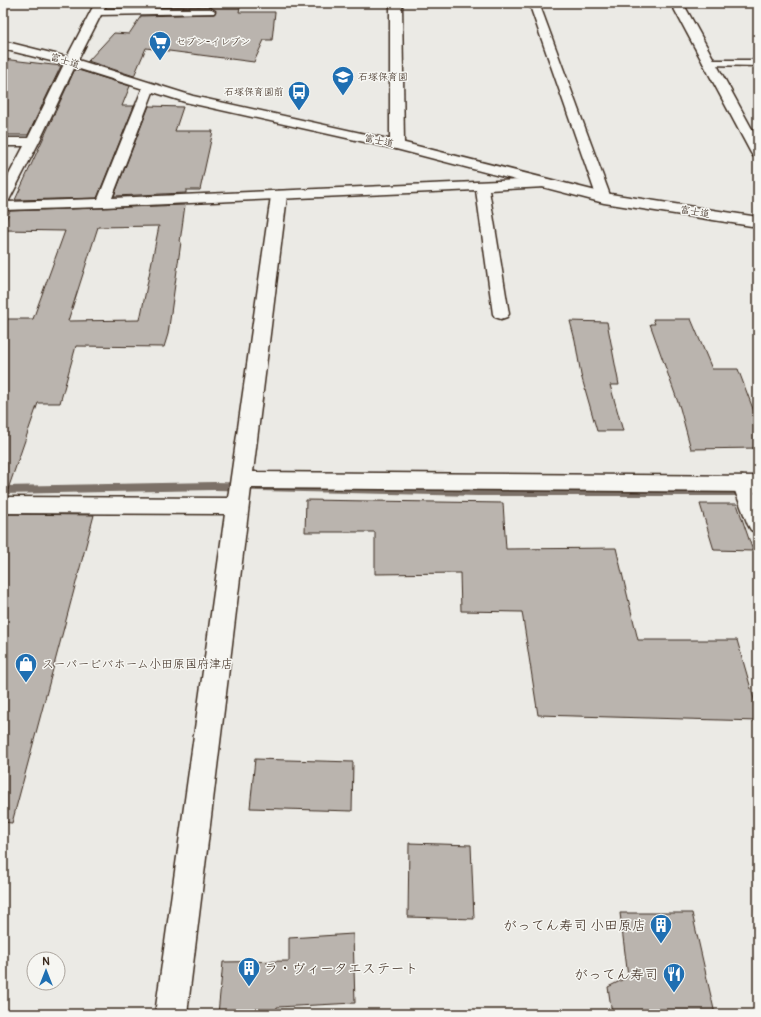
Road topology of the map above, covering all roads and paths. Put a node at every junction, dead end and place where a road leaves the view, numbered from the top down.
1 (396, 3) edge
2 (534, 3) edge
3 (677, 3) edge
4 (99, 8) edge
5 (210, 11) dead end
6 (3, 45) edge
7 (71, 62) junction
8 (709, 63) junction
9 (758, 63) edge
10 (149, 87) junction
11 (3, 142) edge
12 (32, 142) junction
13 (397, 145) junction
14 (758, 153) edge
15 (546, 182) junction
16 (482, 187) junction
17 (279, 196) junction
18 (604, 198) junction
19 (3, 199) edge
20 (103, 203) junction
21 (3, 206) edge
22 (758, 222) edge
23 (501, 314) dead end
24 (241, 480) junction
25 (750, 483) edge
26 (3, 506) edge
27 (238, 506) junction
28 (758, 525) edge
29 (171, 1014) edge

1 - 13 street
2 - 18 lane
3 - 8 street
4 - 5 lane
4 - 7 street
6 - 7 street, 富士道
7 - 10 street, 富士道
7 - 12 lane
8 - 9 lane
8 - 14 street
10 - 13 street, 富士道
10 - 20 lane
11 - 12 lane
12 - 19 lane
13 - 15 street, 富士道
15 - 16 lane
15 - 18 street, 富士道
16 - 17 lane
16 - 23 lane
17 - 20 lane
17 - 24 street
18 - 22 street, 富士道
20 - 21 lane
24 - 25 street
24 - 27 street
25 - 28 lane
26 - 27 street
27 - 29 street

